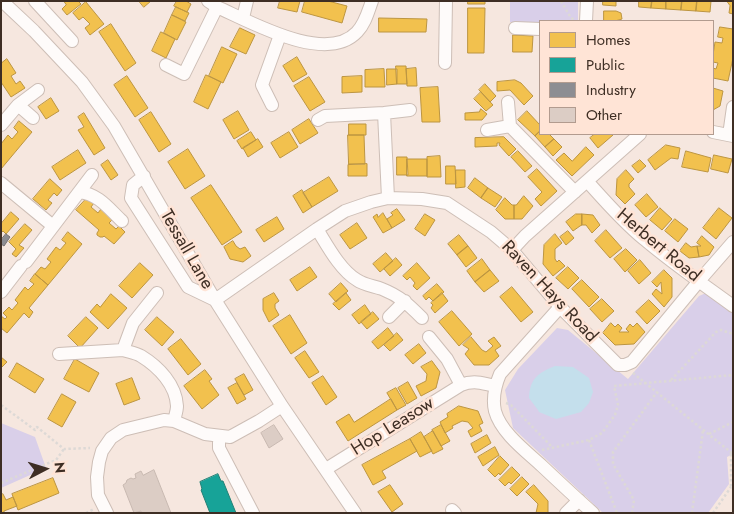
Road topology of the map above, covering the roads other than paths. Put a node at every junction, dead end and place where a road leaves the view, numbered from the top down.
1 (2, 1) edge
2 (35, 1) edge
3 (247, 1) edge
4 (372, 1) edge
5 (446, 1) edge
6 (587, 1) edge
7 (213, 4) edge
8 (242, 18) junction
9 (586, 20) edge
10 (515, 28) dead end
11 (539, 29) edge
12 (280, 36) junction
13 (72, 40) dead end
14 (445, 63) dead end
15 (166, 65) dead end
16 (38, 90) dead end
17 (508, 102) dead end
18 (18, 105) junction
19 (272, 105) dead end
20 (733, 107) edge
21 (410, 110) dead end
22 (384, 113) junction
23 (33, 118) dead end
24 (318, 120) dead end
25 (1, 125) edge
26 (510, 126) junction
27 (487, 130) dead end
28 (714, 132) edge
29 (639, 135) edge
30 (731, 136) edge
31 (92, 175) dead end
32 (144, 176) junction
33 (587, 181) junction
34 (1, 183) edge
35 (79, 192) junction
36 (575, 192) junction
37 (388, 198) junction
38 (122, 222) dead end
39 (53, 226) junction
40 (317, 229) junction
41 (733, 242) edge
42 (512, 250) junction
43 (699, 281) junction
44 (1, 292) edge
45 (158, 293) dead end
46 (216, 300) junction
47 (405, 301) junction
48 (733, 306) edge
49 (560, 307) junction
50 (389, 316) dead end
51 (422, 318) dead end
52 (430, 336) dead end
53 (123, 350) junction
54 (59, 354) dead end
55 (461, 385) junction
56 (495, 386) junction
57 (282, 406) junction
58 (174, 421) junction
59 (219, 436) junction
60 (326, 470) junction
61 (579, 500) junction
62 (106, 513) edge
63 (253, 513) edge
64 (355, 513) edge
65 (566, 513) edge
66 (593, 513) edge

1 - 32 street, Tessall Lane
2 - 13 street
3 - 8 street
4 - 12 street
5 - 14 street
6 - 9 street
7 - 8 street
7 - 15 street
8 - 12 street
10 - 11 street
12 - 19 street
16 - 18 street
17 - 26 street
18 - 23 street
18 - 25 street
20 - 30 street
21 - 22 street
22 - 24 street
22 - 37 street
26 - 27 street
26 - 36 street
28 - 30 street
29 - 33 street
31 - 35 street
32 - 46 street, Tessall Lane
32 - 46 street
33 - 36 street
33 - 43 street, Herbert Road
34 - 39 street
35 - 38 street
35 - 39 street
36 - 42 street
37 - 40 street, Raven Hays Road
37 - 42 street, Raven Hays Road
39 - 44 street
40 - 46 street, Raven Hays Road
40 - 47 street
41 - 43 street
42 - 49 street, Raven Hays Road
43 - 48 street, Herbert Road
43 - 49 street, Raven Hays Road
45 - 53 street
46 - 57 street, Tessall Lane
47 - 50 street
47 - 51 street
49 - 56 street
52 - 55 street
53 - 54 street
53 - 58 street
55 - 56 street, Hop Leasow
55 - 60 street, Hop Leasow
56 - 61 street
57 - 59 street
57 - 60 street, Tessall Lane
58 - 59 street
58 - 62 street
59 - 63 street
60 - 64 street, Tessall Lane
61 - 65 street
61 - 66 street

